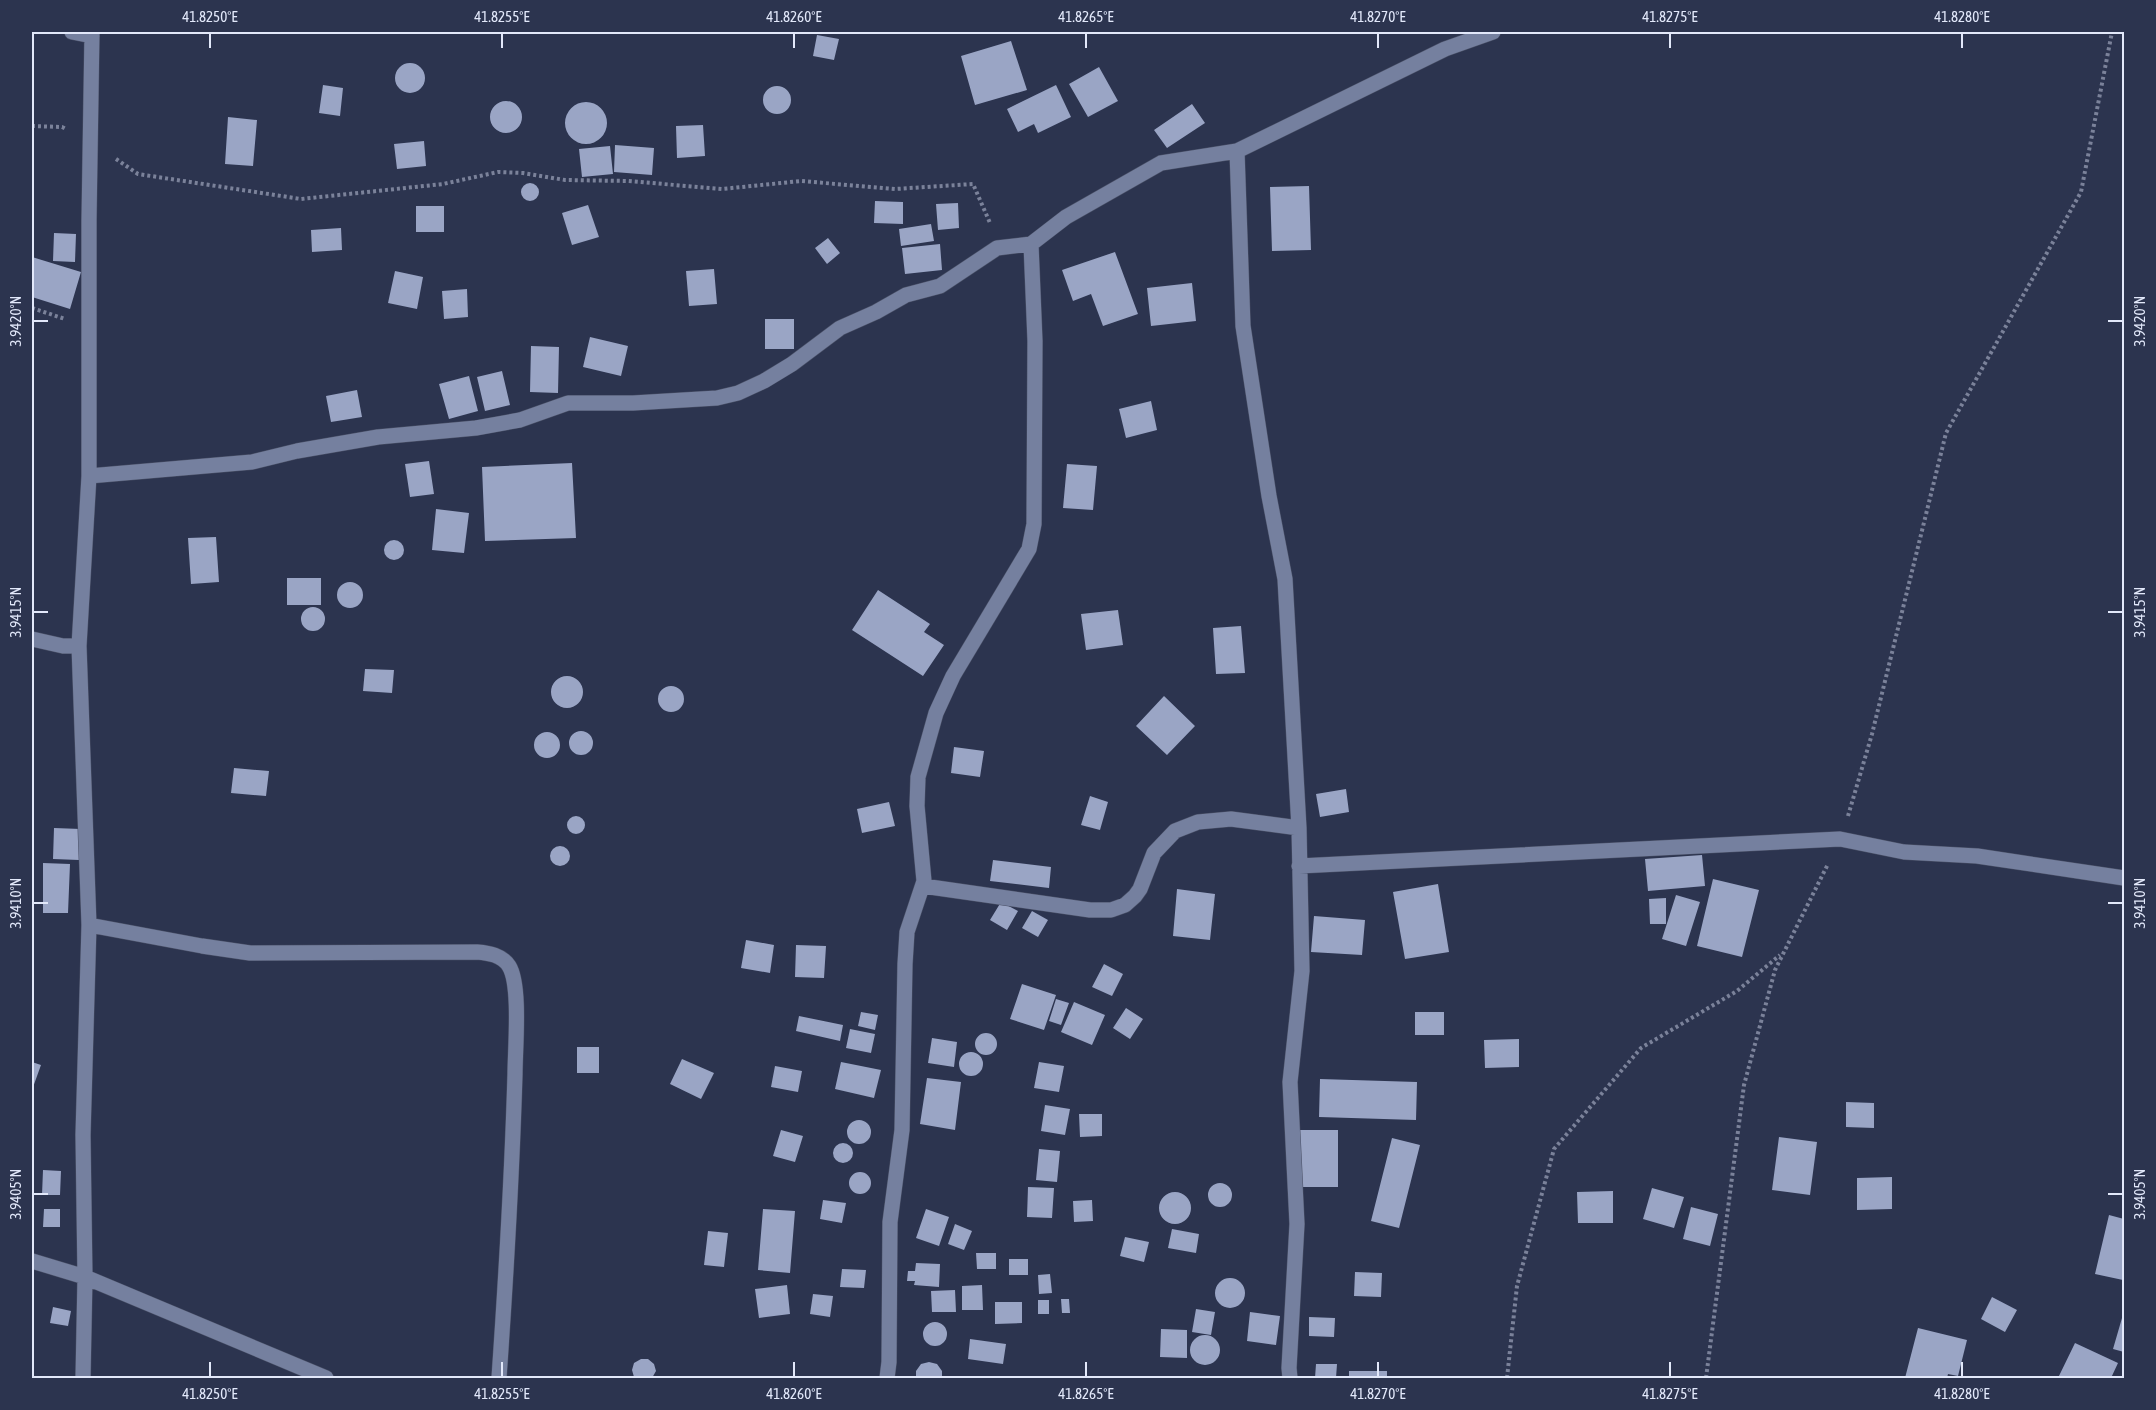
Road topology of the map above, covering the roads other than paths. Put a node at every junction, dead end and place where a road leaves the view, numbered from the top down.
1 (72, 32) edge
2 (1493, 32) edge
3 (92, 34) edge
4 (1237, 151) junction
5 (1031, 244) junction
6 (89, 476) junction
7 (32, 639) edge
8 (80, 646) junction
9 (1299, 828) junction
10 (1299, 866) junction
11 (2124, 878) edge
12 (923, 886) junction
13 (89, 926) junction
14 (32, 1261) edge
15 (85, 1277) junction
16 (83, 1378) edge
17 (326, 1378) edge
18 (499, 1378) edge
19 (887, 1378) edge
20 (1290, 1378) edge

1 - 3 street
2 - 4 street
3 - 6 street
4 - 5 street
4 - 9 street
5 - 6 street
5 - 12 street
6 - 8 street
7 - 8 street
8 - 13 street
9 - 10 street
9 - 12 street
10 - 11 street
10 - 20 street
12 - 19 street
13 - 15 street
13 - 18 street
14 - 15 street
15 - 16 street
15 - 17 street

